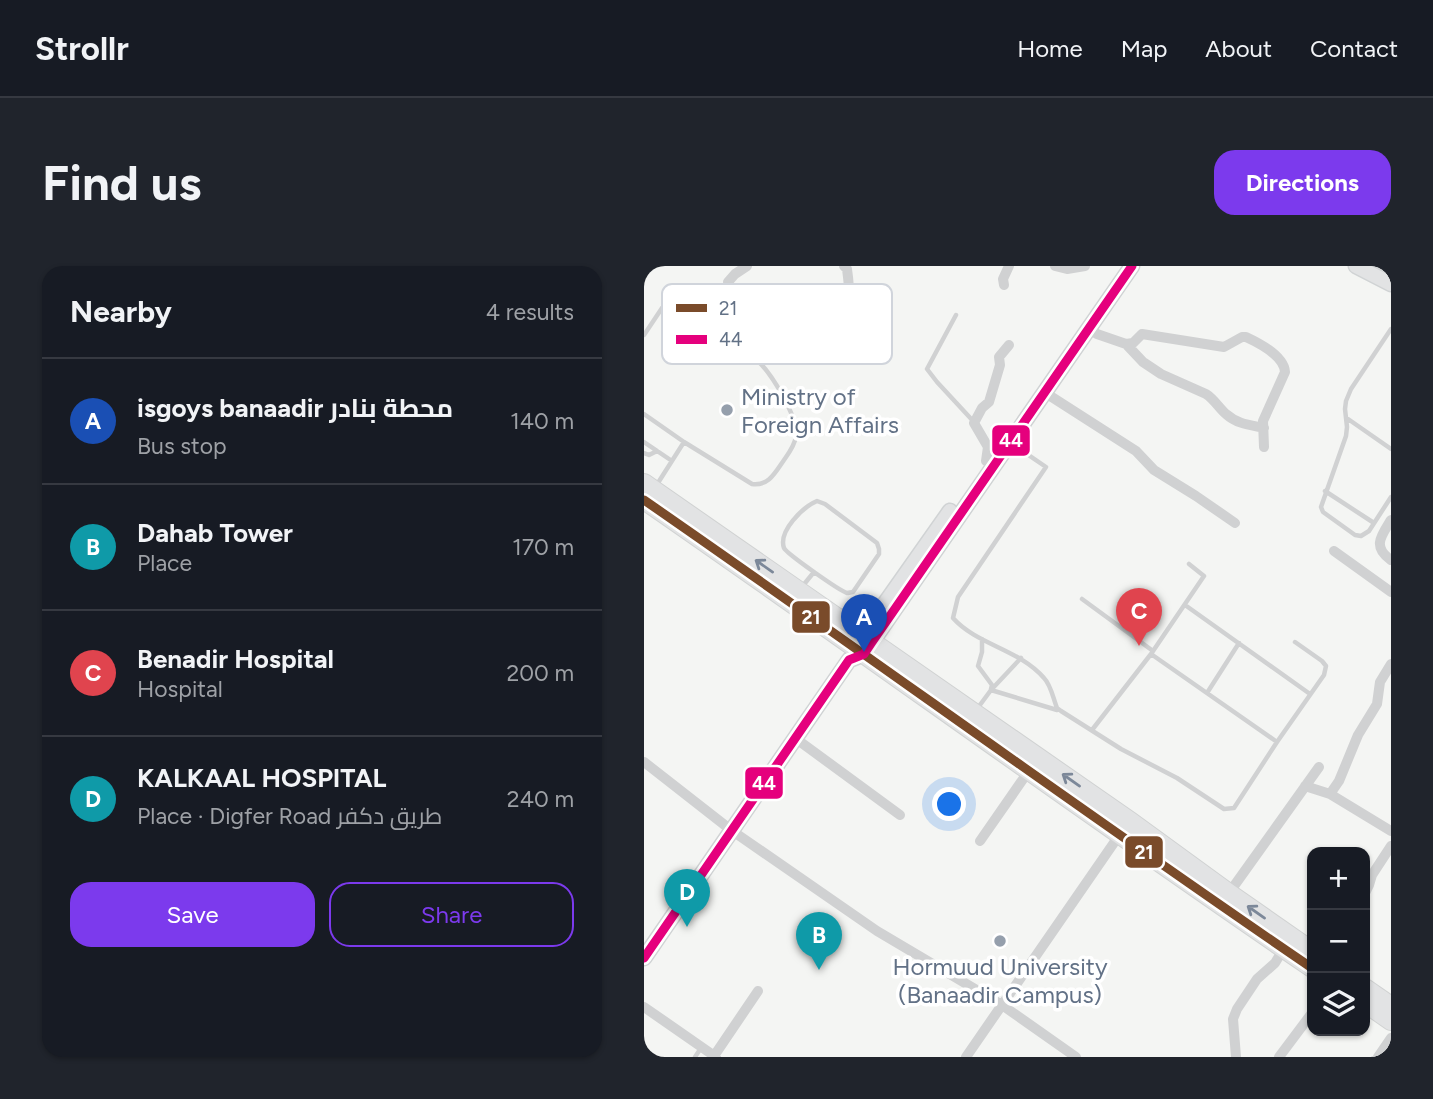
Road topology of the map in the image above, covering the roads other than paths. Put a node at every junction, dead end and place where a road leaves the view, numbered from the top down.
1 (747, 266) edge
2 (844, 266) edge
3 (1009, 266) edge
4 (1055, 266) edge
5 (1085, 266) edge
6 (1124, 266) edge
7 (1132, 266) edge
8 (1356, 266) edge
9 (728, 282) edge
10 (849, 284) edge
11 (1391, 284) edge
12 (1004, 285) dead end
13 (662, 308) edge
14 (956, 315) dead end
15 (1088, 328) junction
16 (1391, 329) edge
17 (644, 335) edge
18 (1126, 344) junction
19 (1009, 345) dead end
20 (761, 364) edge
21 (1044, 392) junction
22 (644, 414) edge
23 (1347, 419) junction
24 (974, 423) junction
25 (1264, 428) junction
26 (1006, 440) junction
27 (644, 442) edge
28 (684, 442) junction
29 (1264, 447) dead end
30 (1391, 449) edge
31 (657, 451) junction
32 (644, 453) edge
33 (672, 461) junction
34 (986, 461) junction
35 (1325, 491) junction
36 (1391, 497) edge
37 (647, 498) edge
38 (1391, 520) edge
39 (1235, 523) dead end
40 (1374, 523) junction
41 (1334, 551) dead end
42 (1391, 560) edge
43 (1189, 564) dead end
44 (814, 572) junction
45 (799, 591) junction
46 (1391, 592) edge
47 (1082, 599) dead end
48 (1185, 605) junction
49 (982, 639) junction
50 (1295, 642) dead end
51 (1239, 643) junction
52 (860, 648) junction
53 (1152, 652) junction
54 (1021, 658) junction
55 (1391, 665) edge
56 (991, 690) junction
57 (1208, 693) junction
58 (1310, 694) junction
59 (1061, 711) junction
60 (974, 712) junction
61 (1092, 730) junction
62 (794, 738) junction
63 (1277, 742) junction
64 (644, 762) edge
65 (1319, 766) dead end
66 (1028, 772) junction
67 (1305, 786) junction
68 (1330, 794) junction
69 (900, 816) dead end
70 (731, 831) junction
71 (1391, 831) edge
72 (1120, 834) junction
73 (980, 841) dead end
74 (1391, 846) edge
75 (1370, 882) edge
76 (1229, 893) junction
77 (1284, 948) junction
78 (1307, 948) edge
79 (644, 958) edge
80 (1307, 964) edge
81 (1370, 990) edge
82 (758, 991) dead end
83 (1389, 999) edge
84 (1002, 1006) junction
85 (1370, 1006) edge
86 (644, 1007) edge
87 (1307, 1020) edge
88 (1391, 1021) edge
89 (1391, 1038) edge
90 (702, 1047) junction
91 (715, 1056) edge
92 (695, 1057) edge
93 (966, 1057) edge
94 (1076, 1057) edge
95 (1236, 1057) edge
96 (1279, 1057) edge
97 (1378, 1057) edge

1 - 9 street
2 - 10 street
3 - 12 street
4 - 5 street
6 - 26 street
7 - 15 street
8 - 11 street
13 - 17 lane
14 - 24 lane
15 - 18 street
15 - 21 street
16 - 23 lane
18 - 25 street
18 - 25 street
19 - 24 street
20 - 28 lane
21 - 26 street
21 - 39 street
22 - 28 lane
23 - 30 lane
23 - 35 lane
24 - 34 street
25 - 29 street
26 - 34 street
26 - 49 lane
26 - 52 street
27 - 31 lane
28 - 33 lane
31 - 32 lane
31 - 33 lane
33 - 37 lane
34 - 52 street
35 - 40 lane
35 - 40 lane
36 - 40 lane
45 -> 37 highway
37 - 52 highway
38 - 42 street
41 - 46 street
43 - 48 lane
44 - 44 lane
44 - 45 lane
45 - 52 highway
47 - 53 lane
48 - 51 lane
48 - 53 lane
49 - 54 lane
49 - 56 lane
50 - 58 lane
51 - 57 lane
51 - 58 lane
52 - 60 highway
52 - 62 street
52 - 66 highway
53 - 57 lane
53 - 61 lane
54 - 56 lane
54 - 59 lane
55 - 68 street
56 - 59 lane
56 - 60 lane
57 - 63 lane
58 - 63 lane
59 - 61 lane
76 -> 60 highway
61 - 63 lane
62 - 69 street
62 - 70 street
64 - 70 street
65 - 67 street
66 - 72 highway
66 - 73 street
67 - 68 street
67 - 76 street
68 - 71 street
70 - 79 street
70 - 84 street
72 - 77 highway
72 - 84 street
74 - 75 street
78 -> 76 highway
77 - 80 highway
77 - 95 street
81 - 83 highway
82 - 91 street
84 - 93 street
84 - 94 street
85 - 88 highway
86 - 90 street
87 - 96 street
89 - 97 street
90 - 91 street
90 - 92 lane

